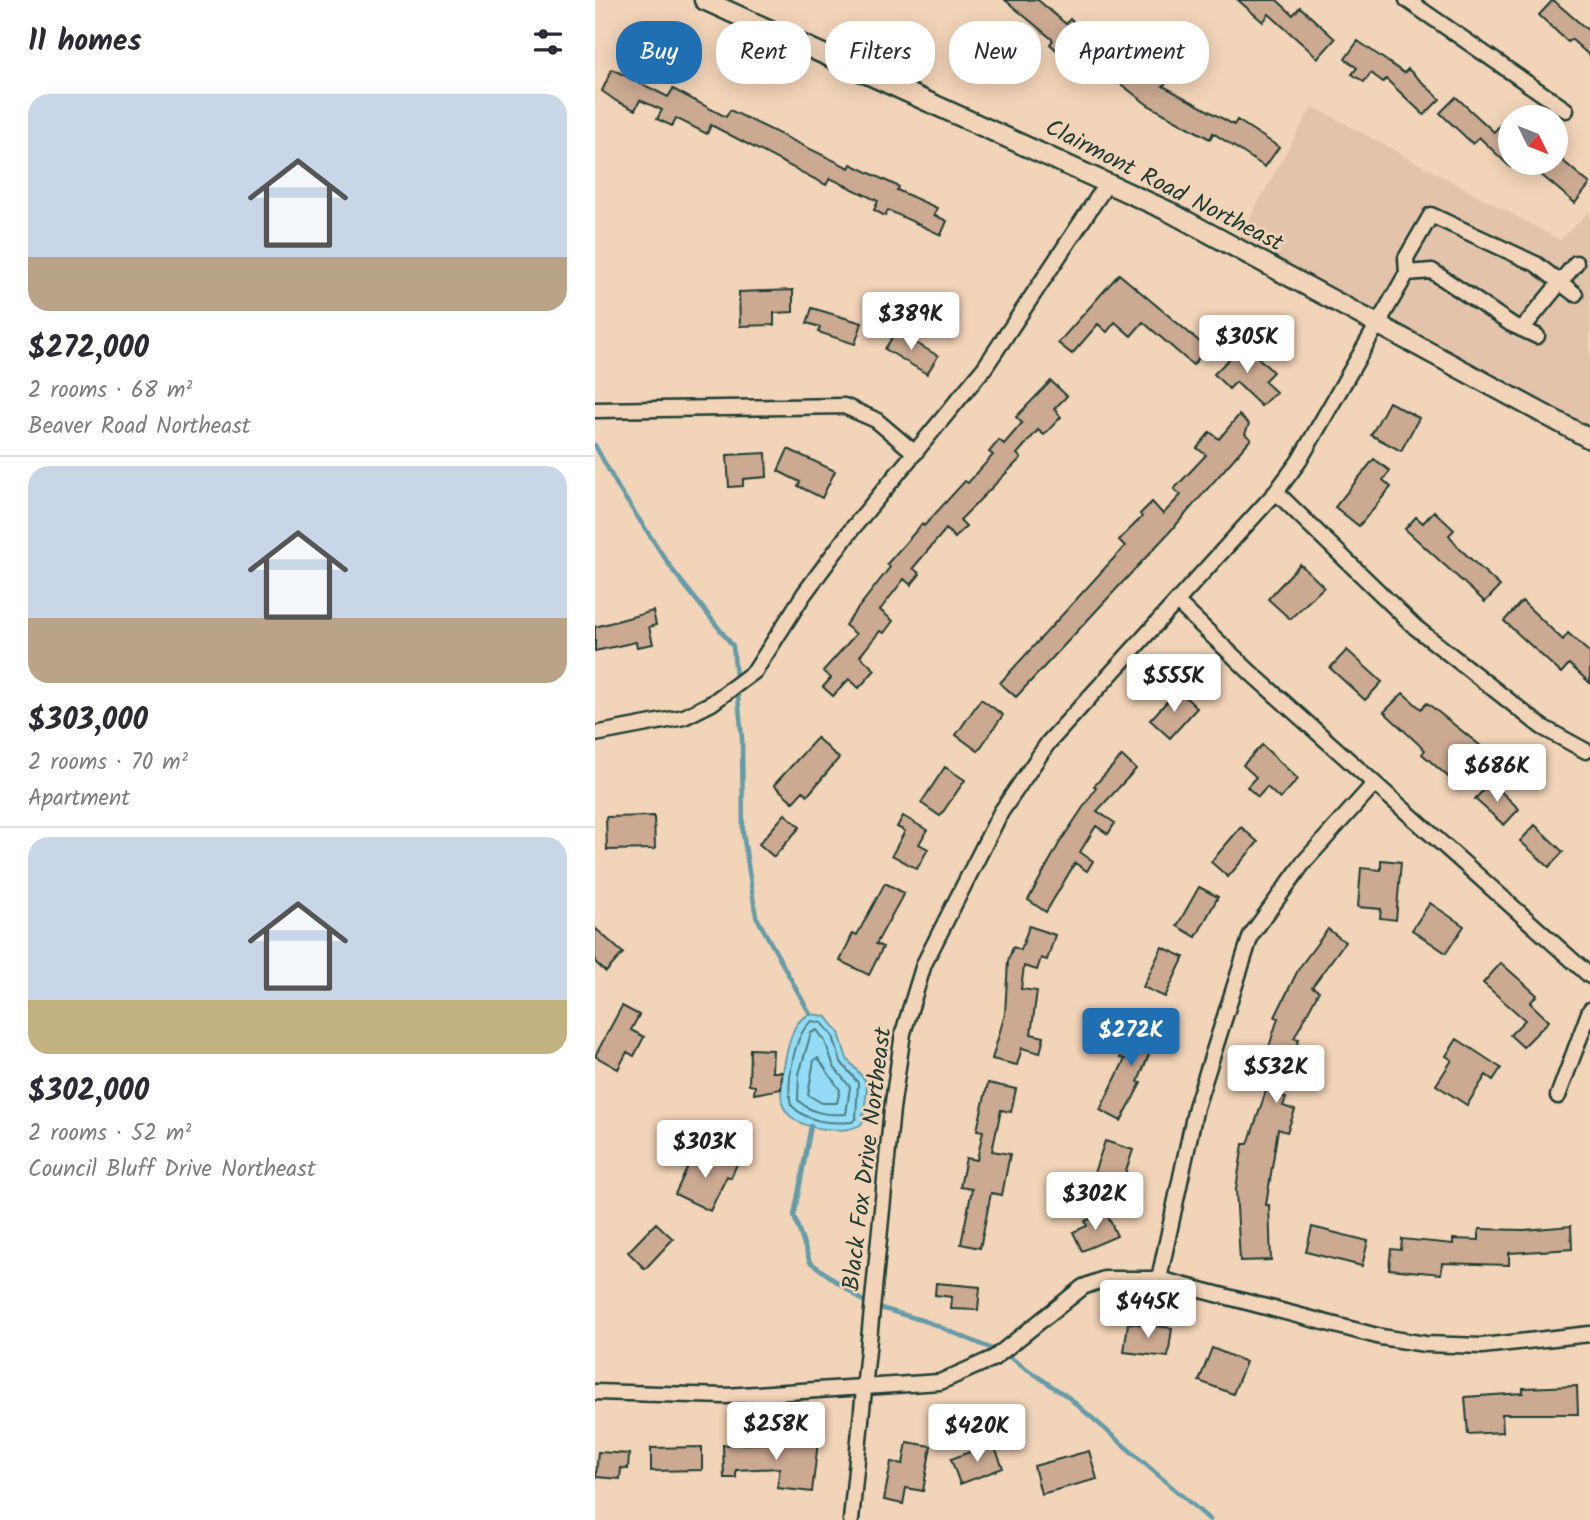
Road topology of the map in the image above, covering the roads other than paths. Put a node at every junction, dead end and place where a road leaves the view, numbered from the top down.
1 (704, 0) edge
2 (1407, 0) edge
3 (1559, 105) edge
4 (1108, 182) junction
5 (1577, 263) dead end
6 (1407, 273) junction
7 (1560, 282) junction
8 (1576, 294) dead end
9 (1378, 324) junction
10 (1521, 329) junction
11 (1537, 336) dead end
12 (595, 410) edge
13 (1590, 439) edge
14 (915, 453) junction
15 (1276, 492) junction
16 (1177, 601) junction
17 (595, 734) edge
18 (1586, 751) dead end
19 (1374, 784) junction
20 (1590, 976) edge
21 (1590, 1010) edge
22 (1558, 1096) dead end
23 (1159, 1279) junction
24 (1590, 1334) edge
25 (865, 1388) junction
26 (595, 1392) edge
27 (851, 1520) edge

1 - 4 main road, Clairmont Road Northeast
2 - 3 street
4 - 9 main road, Clairmont Road Northeast
4 - 14 street
5 - 7 street
6 - 7 street, Black Fox Drive Northeast
6 - 9 street, Black Fox Drive Northeast
6 - 10 street
7 - 8 street
7 - 10 street
9 - 13 main road, Clairmont Road Northeast
9 - 15 street, Black Fox Drive Northeast
10 - 11 street
12 - 14 street
14 - 17 street
15 - 16 street, Black Fox Drive Northeast
15 - 18 street
16 - 19 street
16 - 25 street, Black Fox Drive Northeast
19 - 20 street
19 - 23 street
21 - 22 street
23 - 24 street
23 - 25 street
25 - 26 street
25 - 27 street, Black Fox Drive Northeast

